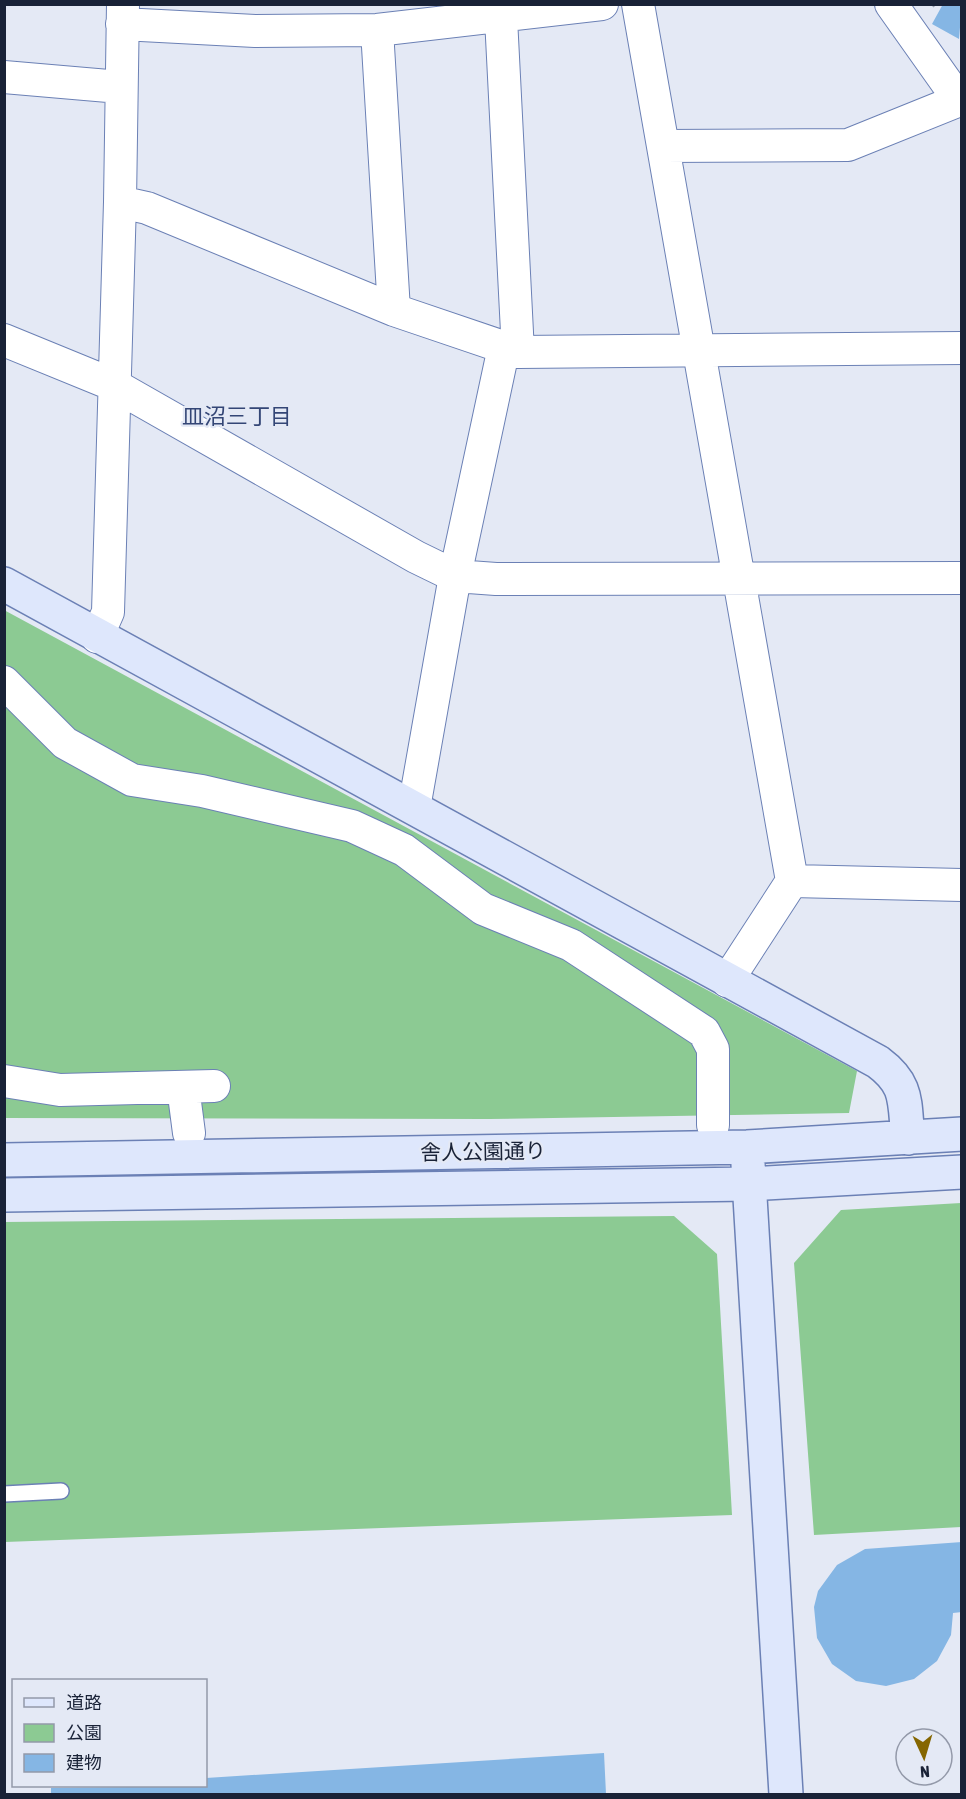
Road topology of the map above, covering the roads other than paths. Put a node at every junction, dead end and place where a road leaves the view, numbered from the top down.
1 (602, 4) edge
2 (638, 4) edge
3 (891, 4) edge
4 (122, 14) edge
5 (258, 18) edge
6 (501, 18) junction
7 (377, 30) junction
8 (4, 77) edge
9 (120, 87) junction
10 (960, 99) edge
11 (664, 146) junction
12 (120, 202) junction
13 (394, 310) junction
14 (4, 340) edge
15 (962, 348) edge
16 (511, 349) junction
17 (698, 352) junction
18 (114, 385) junction
19 (455, 576) junction
20 (738, 578) junction
21 (962, 578) edge
22 (4, 584) edge
23 (97, 637) junction
24 (4, 682) edge
25 (403, 826) junction
26 (792, 881) junction
27 (962, 885) edge
28 (727, 981) junction
29 (4, 1081) edge
30 (214, 1086) dead end
31 (183, 1087) junction
32 (713, 1125) dead end
33 (189, 1133) dead end
34 (962, 1134) edge
35 (908, 1138) junction
36 (747, 1147) junction
37 (4, 1160) edge
38 (962, 1172) edge
39 (749, 1184) junction
40 (4, 1195) edge
41 (61, 1491) dead end
42 (4, 1494) edge
43 (786, 1794) edge

1 - 6 street
2 - 11 street
3 - 10 street
4 - 5 street
4 - 9 street
5 - 7 street
6 - 7 street
6 - 16 street
7 - 13 street
8 - 9 street
9 - 12 street
10 - 11 street
11 - 17 street
12 - 13 street
12 - 18 street
13 - 16 street
14 - 18 street
15 - 17 street
16 - 17 street
16 - 19 street
17 - 20 street
18 - 19 street
18 - 23 street
19 - 20 street
19 - 25 street
20 - 21 street
20 - 26 street
22 - 23 street
23 - 25 street
24 - 25 street
25 - 28 street
25 - 32 street
26 - 27 street
26 - 28 street
28 - 35 street
29 - 31 street
30 - 31 street
31 - 33 street
34 - 35 street, 舎人公園通り
35 - 36 street, 舎人公園通り
36 - 37 street, 舎人公園通り
36 - 39 street
38 - 39 street, 舎人公園通り
39 - 40 street, 舎人公園通り
39 - 43 street
41 - 42 lane

